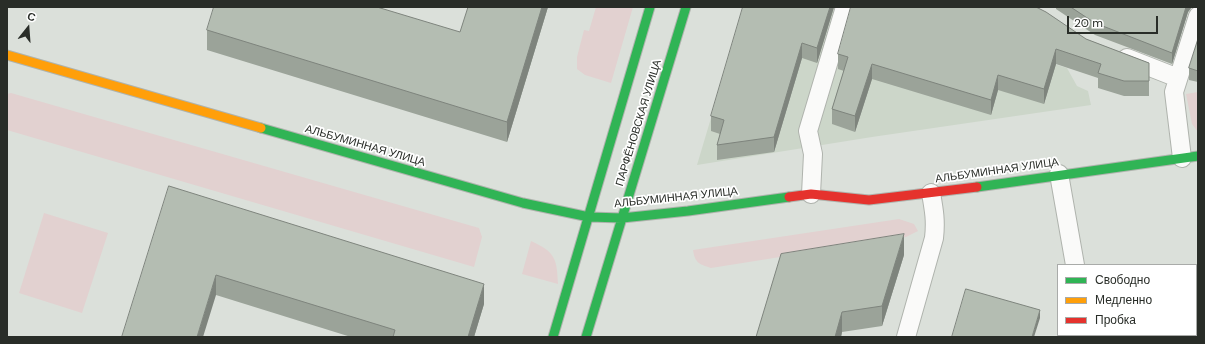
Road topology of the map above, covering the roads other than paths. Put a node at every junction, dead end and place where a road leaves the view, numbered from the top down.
1 (650, 7) edge
2 (686, 7) edge
3 (844, 7) edge
4 (1198, 16) edge
5 (1112, 53) edge
6 (7, 55) edge
7 (1178, 78) junction
8 (1190, 157) edge
9 (1059, 174) junction
10 (930, 193) junction
11 (811, 194) junction
12 (589, 217) junction
13 (622, 218) junction
14 (1076, 264) edge
15 (553, 337) edge
16 (586, 337) edge
17 (906, 337) edge

1 - 12 street, ПАРФЁНОВСКАЯ УЛИЦА
2 - 13 street, ПАРФЁНОВСКАЯ УЛИЦА
3 - 11 lane
4 - 7 lane
5 - 7 lane
6 - 12 street, АЛЬБУМИННАЯ УЛИЦА
7 - 8 lane
8 - 9 street, АЛЬБУМИННАЯ УЛИЦА
9 - 10 street, АЛЬБУМИННАЯ УЛИЦА
9 - 14 lane
10 - 11 street, АЛЬБУМИННАЯ УЛИЦА
10 - 17 lane
11 - 13 street, АЛЬБУМИННАЯ УЛИЦА
12 - 13 street, АЛЬБУМИННАЯ УЛИЦА
12 - 15 street, ПАРФЁНОВСКАЯ УЛИЦА
13 - 16 street, ПАРФЁНОВСКАЯ УЛИЦА

